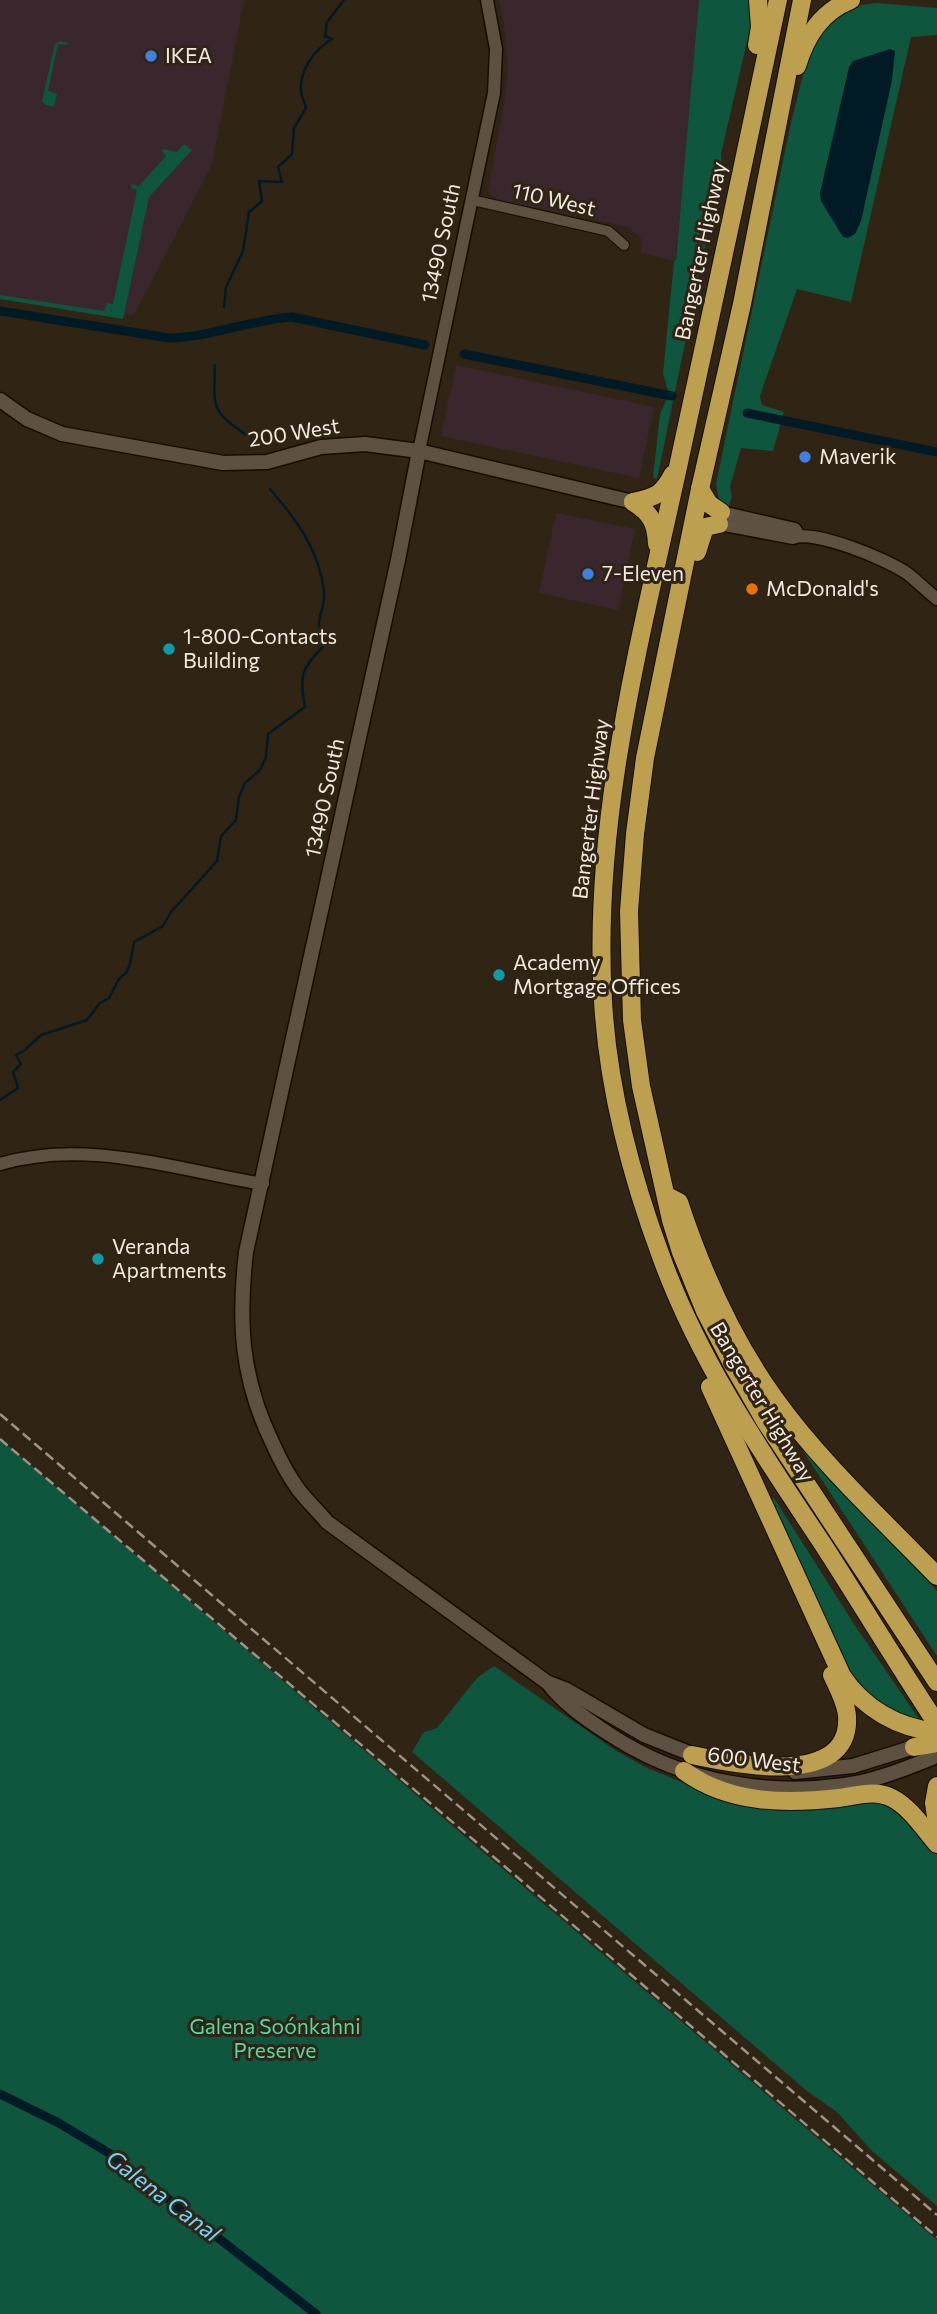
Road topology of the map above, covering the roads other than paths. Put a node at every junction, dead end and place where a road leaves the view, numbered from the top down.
1 (487, 0) edge
2 (758, 0) edge
3 (778, 0) edge
4 (802, 0) edge
5 (851, 0) edge
6 (754, 113) junction
7 (472, 200) junction
8 (624, 245) dead end
9 (742, 303) junction
10 (2, 406) edge
11 (419, 451) junction
12 (679, 463) junction
13 (700, 489) junction
14 (633, 502) junction
15 (720, 518) junction
16 (657, 561) junction
17 (937, 599) edge
18 (675, 612) junction
19 (625, 1142) junction
20 (0, 1164) edge
21 (263, 1184) junction
22 (666, 1195) junction
23 (301, 1492) joint
24 (937, 1576) edge
25 (813, 1612) junction
26 (937, 1682) edge
27 (937, 1724) edge
28 (914, 1746) joint
29 (936, 1747) edge
30 (688, 1763) junction
31 (937, 1786) edge
32 (937, 1822) edge
33 (937, 1844) edge

1 - 7 street, 13490 South
2 - 6 highway
3 - 6 highway, Bangerter Highway
4 - 9 highway, Bangerter Highway
5 - 9 highway
6 - 12 highway, Bangerter Highway
7 - 8 street, 110 West
7 - 11 street, 13490 South
9 - 13 highway, Bangerter Highway
10 - 11 main road, 200 West
11 - 14 main road, 200 West
11 - 21 main road, 13490 South
12 - 14 highway
12 - 16 highway, Bangerter Highway
13 - 15 highway
13 - 18 highway, Bangerter Highway
14 - 16 highway
15 - 17 street
15 - 18 highway
16 - 19 highway, Bangerter Highway
18 - 22 highway, Bangerter Highway
19 - 25 highway
19 - 27 highway, Bangerter Highway
20 - 21 street
21 - 23 main road, 13490 South
22 - 24 highway
22 - 26 highway, Bangerter Highway
23 - 30 main road, 600 West
25 - 29 highway
25 - 30 highway
28 - 29 highway
28 - 30 main road, 600 West
29 - 30 main road, 600 West
30 - 33 highway
31 - 32 highway

